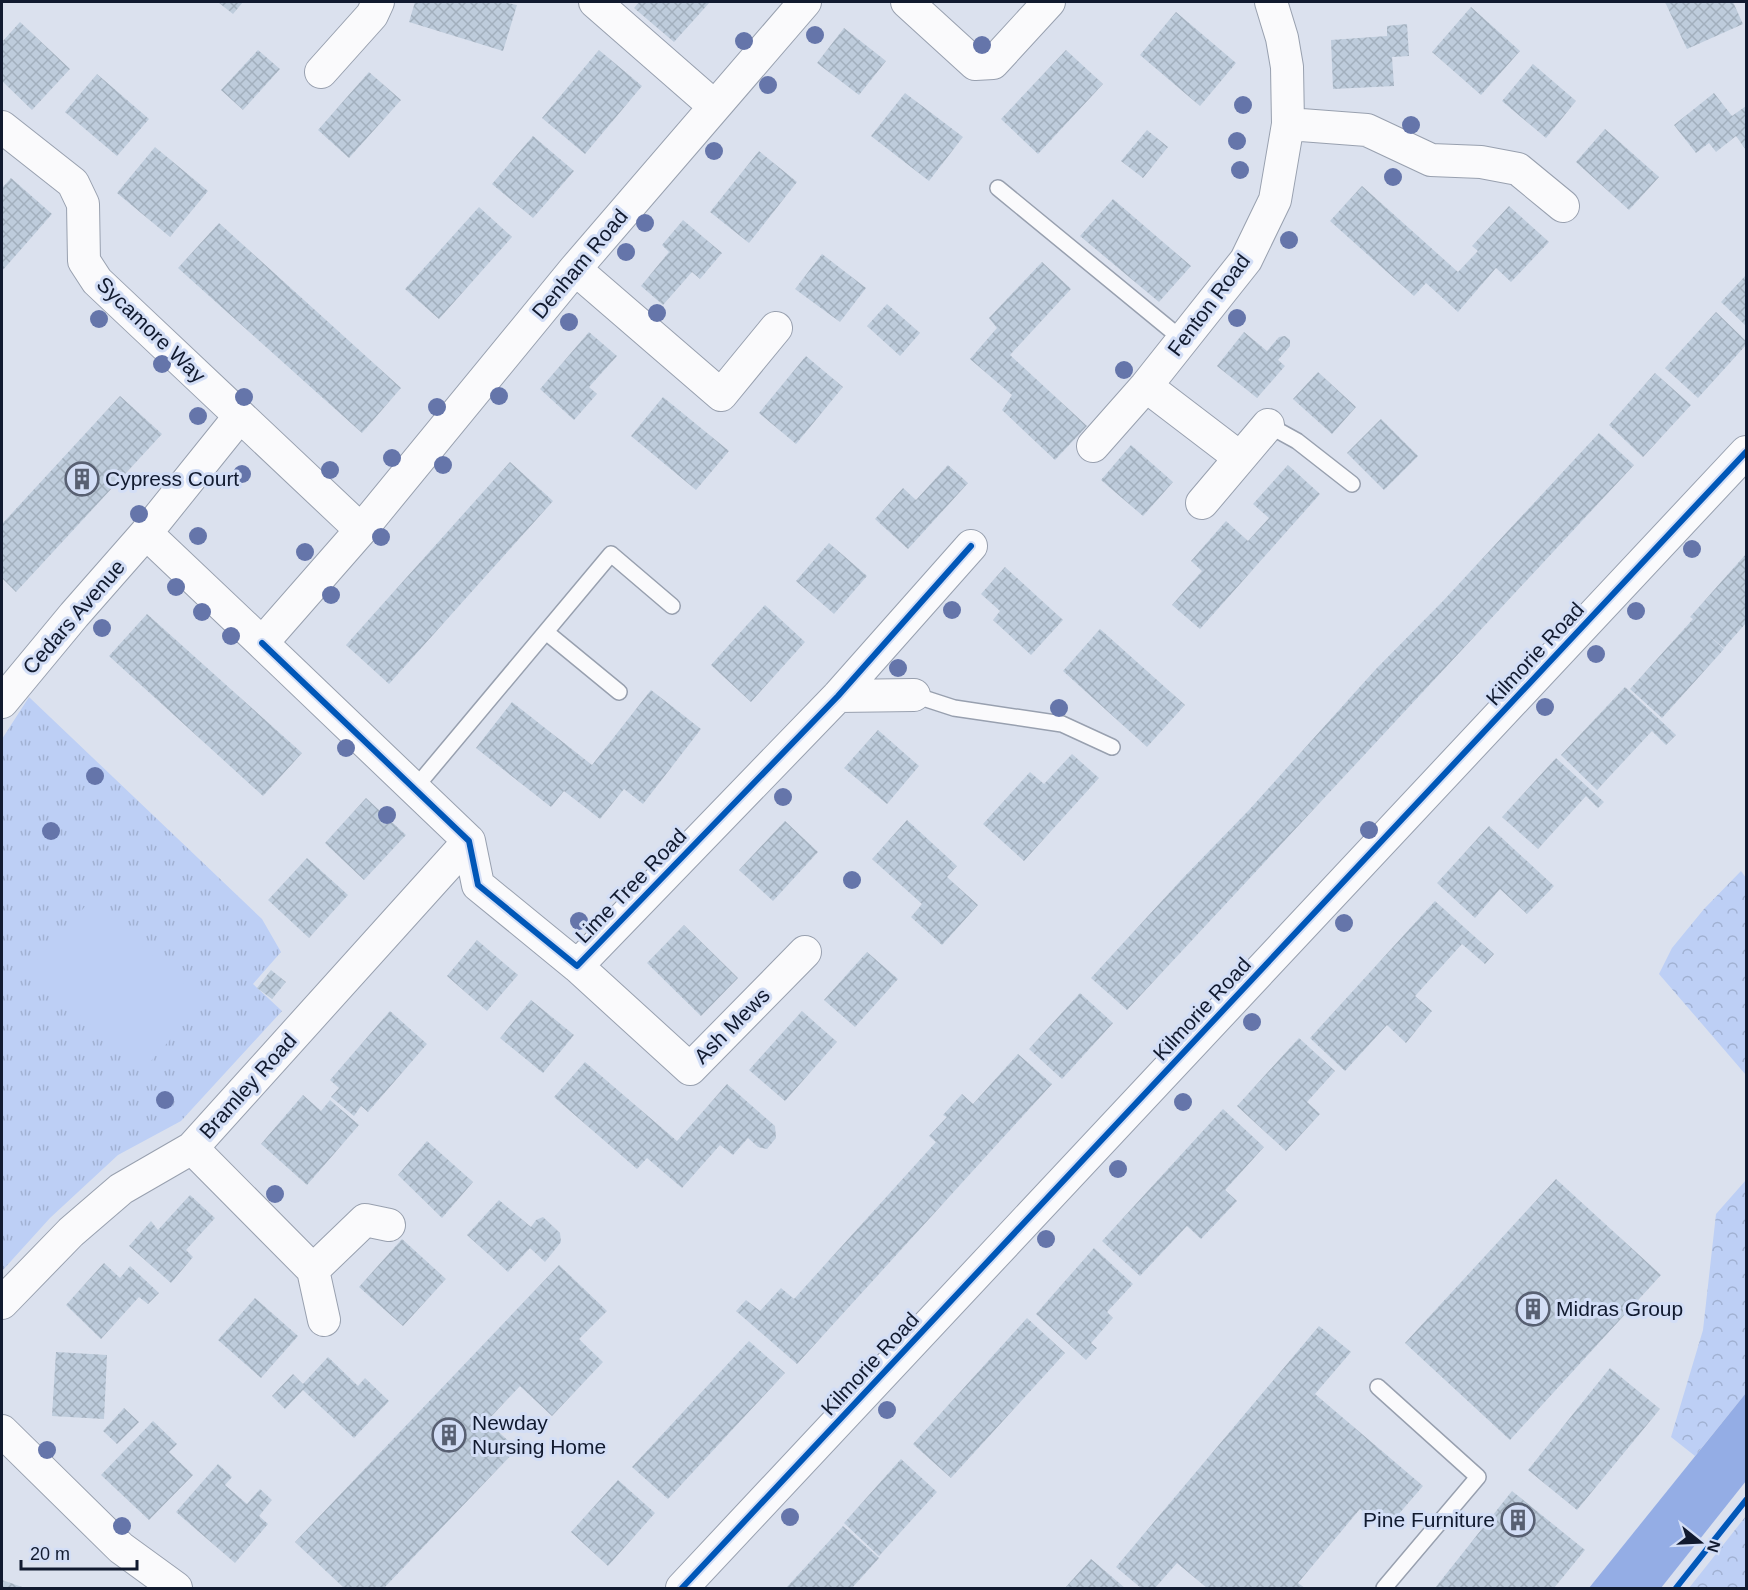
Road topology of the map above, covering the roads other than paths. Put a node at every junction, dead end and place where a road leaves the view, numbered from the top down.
1 (378, 2) edge
2 (595, 2) edge
3 (805, 2) edge
4 (907, 2) edge
5 (1048, 2) edge
6 (1271, 2) edge
7 (321, 72) dead end
8 (714, 106) junction
9 (1288, 124) junction
10 (2, 127) edge
11 (998, 188) dead end
12 (1563, 206) dead end
13 (575, 269) junction
14 (776, 327) dead end
15 (1183, 340) junction
16 (1146, 386) junction
17 (240, 416) junction
18 (1268, 425) joint
19 (1093, 446) dead end
20 (1746, 452) edge
21 (1239, 457) junction
22 (1352, 484) dead end
23 (1202, 503) dead end
24 (361, 530) junction
25 (146, 534) junction
26 (970, 546) dead end
27 (672, 606) dead end
28 (546, 632) junction
29 (262, 643) junction
30 (619, 692) dead end
31 (914, 695) joint
32 (838, 696) junction
33 (2, 702) edge
34 (1112, 747) dead end
35 (415, 788) junction
36 (470, 841) junction
37 (805, 952) dead end
38 (577, 966) junction
39 (192, 1148) junction
40 (389, 1225) dead end
41 (313, 1270) junction
42 (2, 1303) edge
43 (324, 1320) dead end
44 (1378, 1387) dead end
45 (2, 1431) edge
46 (176, 1588) edge
47 (682, 1588) edge
48 (1384, 1588) edge

1 - 7 street
2 - 8 street
3 - 8 street, Denham Road
4 - 5 street
6 - 9 street, Fenton Road
8 - 13 street, Denham Road
9 - 12 street
9 - 15 street, Fenton Road
10 - 17 street, Sycamore Way
11 - 15 lane
13 - 14 street
13 - 24 street, Denham Road
15 - 16 street, Fenton Road
16 - 19 street, Fenton Road
16 - 21 street
17 - 24 street, Sycamore Way
17 - 25 street, Cedars Avenue
18 - 21 street
18 - 22 lane
20 - 47 street, Kilmorie Road
21 - 23 street
24 - 29 street, Denham Road
25 - 29 street
25 - 33 street, Cedars Avenue
26 - 32 street, Lime Tree Road
27 - 28 lane
28 - 30 lane
28 - 35 lane
29 - 35 street
31 - 32 street
31 - 34 lane
32 - 38 street, Lime Tree Road
35 - 36 street
36 - 38 street, Lime Tree Road
36 - 39 street, Bramley Road
37 - 38 street, Ash Mews
39 - 41 street
39 - 42 street, Bramley Road
40 - 41 street
41 - 43 street
44 - 48 lane
45 - 46 street

